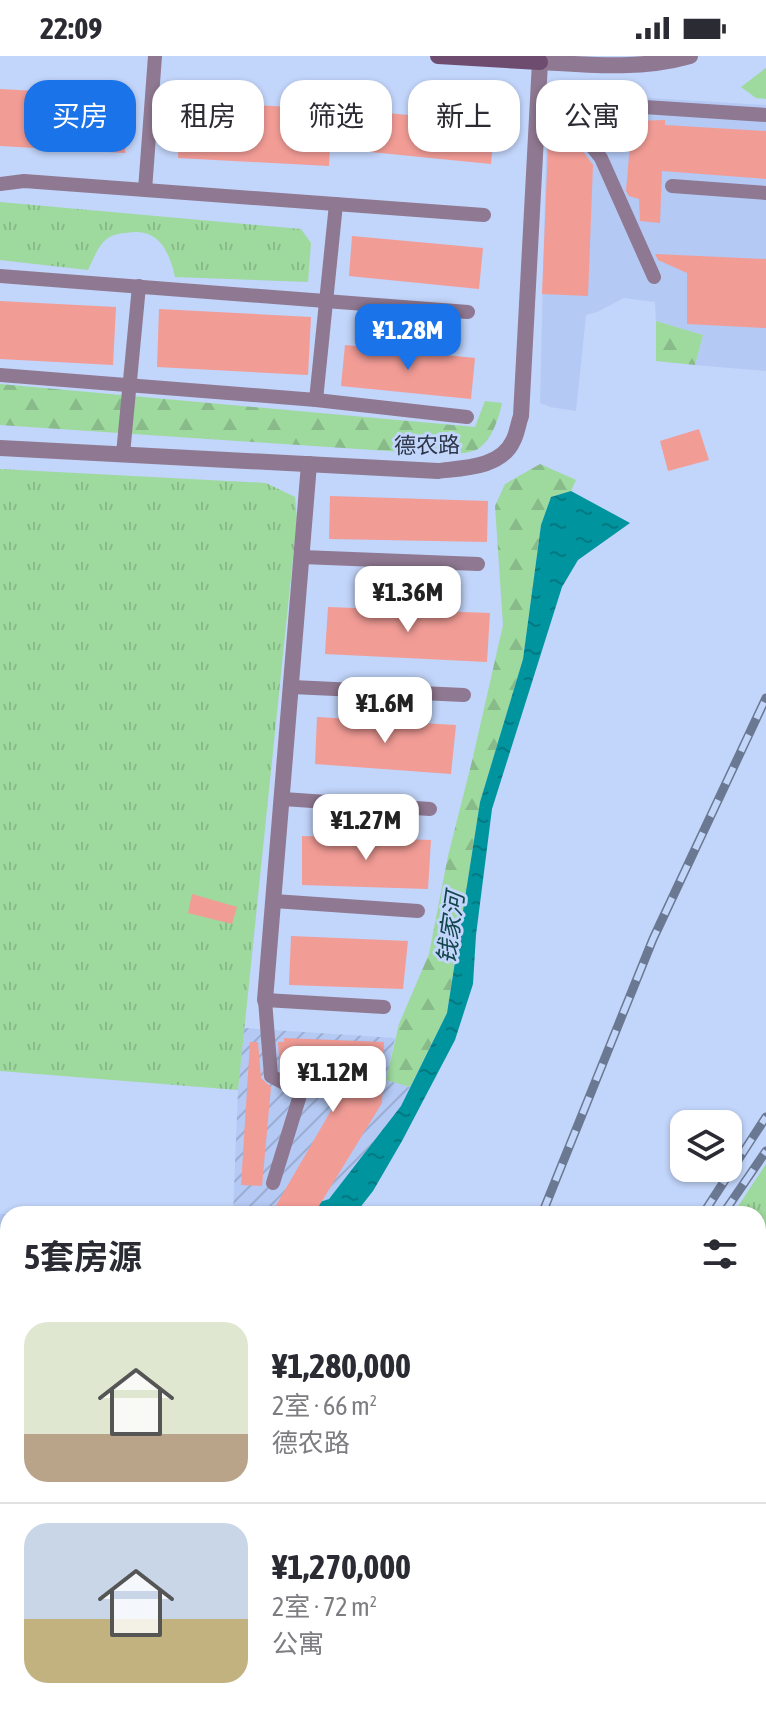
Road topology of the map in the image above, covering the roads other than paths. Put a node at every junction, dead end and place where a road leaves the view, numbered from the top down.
1 (155, 56) edge
2 (438, 56) edge
3 (690, 56) edge
4 (540, 62) junction
5 (542, 80) edge
6 (648, 108) edge
7 (766, 115) edge
8 (540, 152) edge
9 (596, 152) edge
10 (0, 184) edge
11 (672, 186) dead end
12 (145, 190) junction
13 (766, 193) edge
14 (336, 204) junction
15 (484, 215) dead end
16 (0, 276) edge
17 (654, 277) dead end
18 (139, 286) junction
19 (326, 301) junction
20 (468, 312) dead end
21 (0, 375) edge
22 (130, 384) junction
23 (316, 400) junction
24 (467, 417) dead end
25 (0, 448) edge
26 (123, 454) junction
27 (309, 464) junction
28 (302, 557) junction
29 (478, 564) dead end
30 (292, 687) junction
31 (464, 695) dead end
32 (283, 799) junction
33 (430, 809) dead end
34 (274, 901) junction
35 (418, 911) dead end
36 (265, 1000) junction
37 (384, 1007) dead end
38 (273, 1183) dead end

1 - 12 lane
2 - 4 street
3 - 4 street
4 - 5 street, 德农路
6 - 7 lane
8 - 27 street, 德农路
9 - 17 lane
10 - 12 lane
11 - 13 lane
12 - 14 lane
14 - 15 lane
14 - 19 lane
16 - 18 lane
18 - 19 lane
18 - 22 lane
19 - 20 lane
19 - 23 lane
21 - 22 lane
22 - 23 lane
22 - 26 lane
23 - 24 lane
25 - 26 street, 德农路
26 - 27 street, 德农路
27 - 28 street
28 - 29 lane
28 - 30 street
30 - 31 lane
30 - 32 street
32 - 33 lane
32 - 34 street
34 - 35 lane
34 - 36 street
36 - 37 lane
36 - 38 lane

